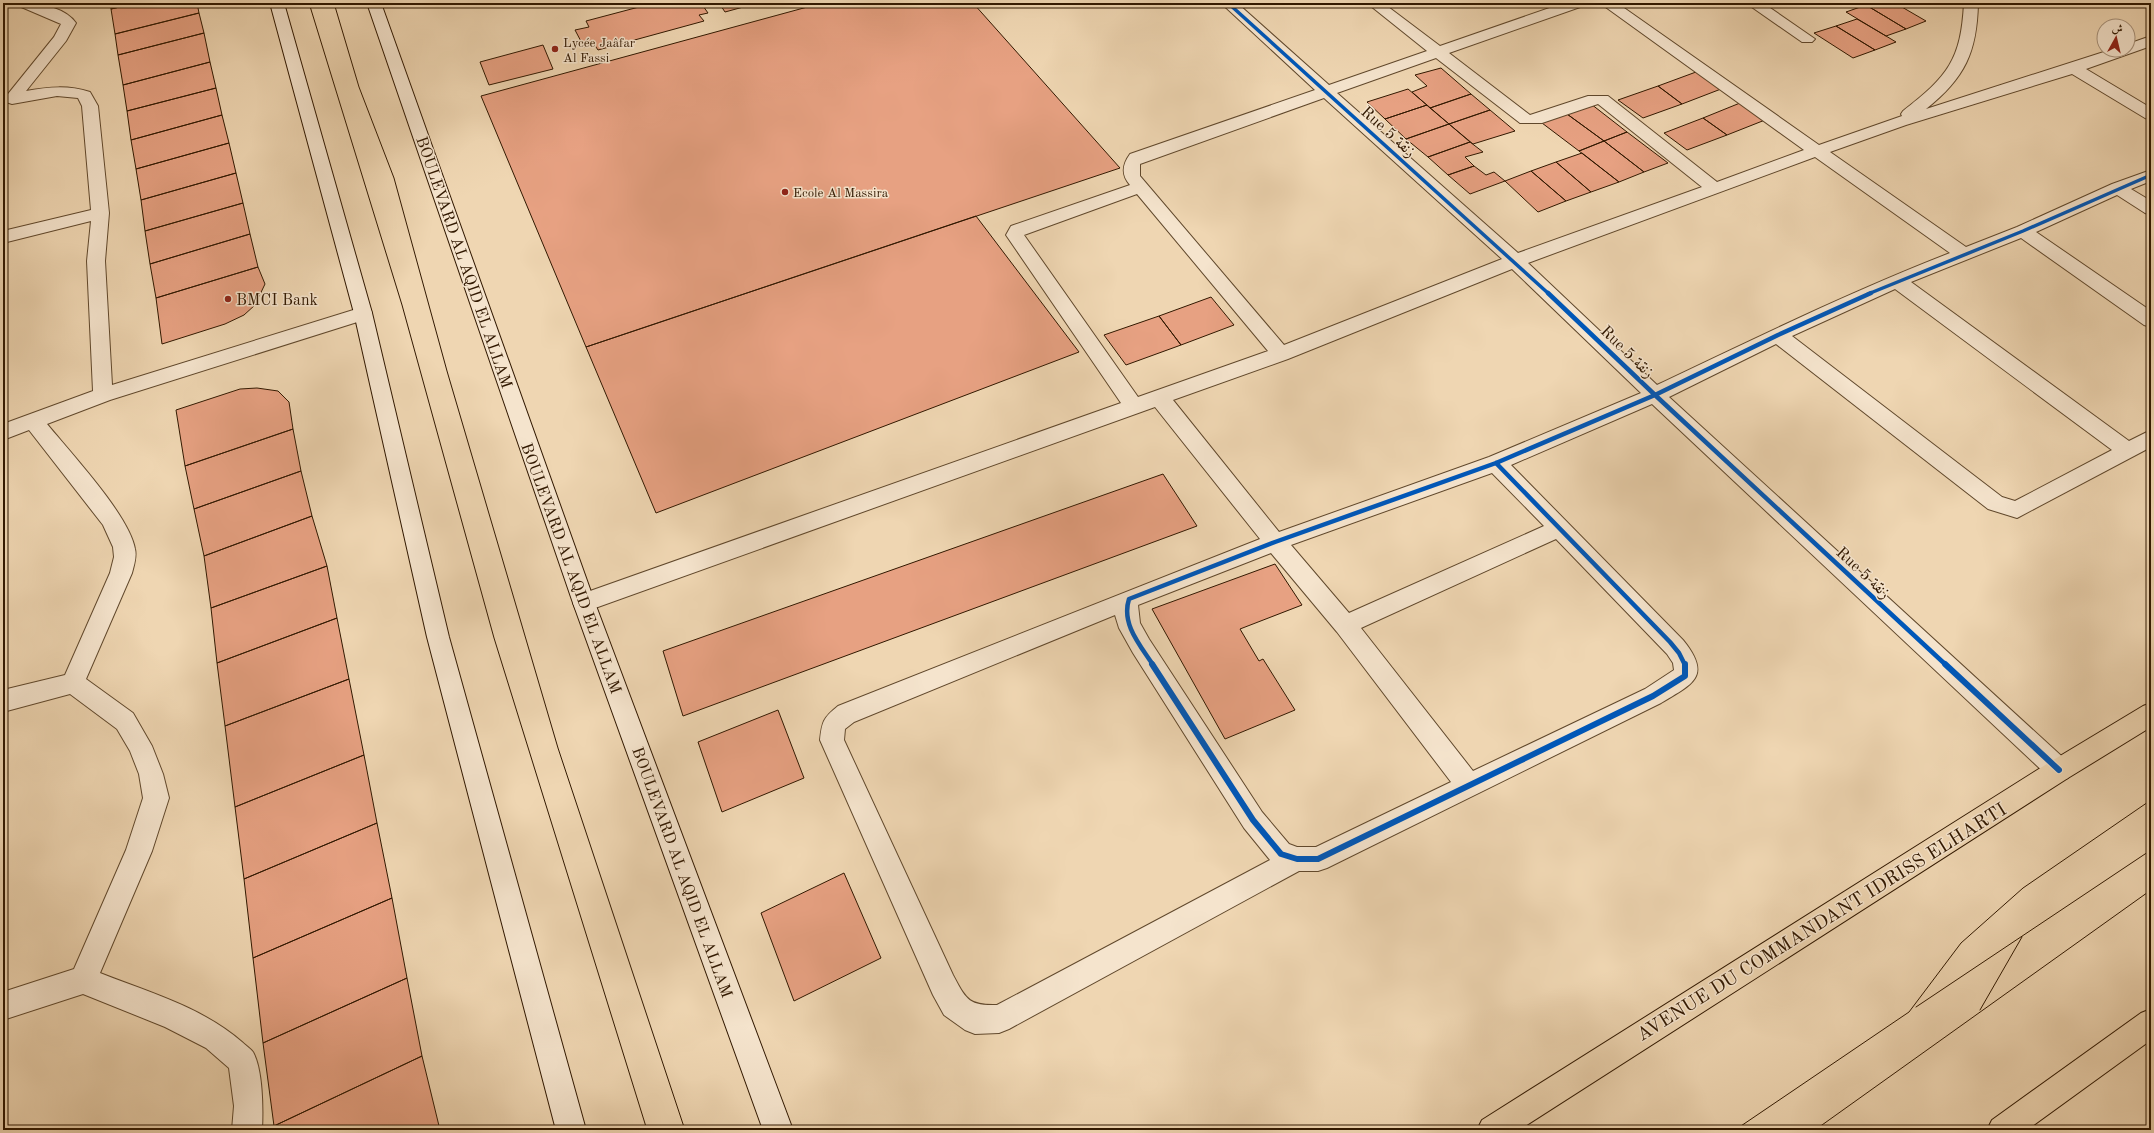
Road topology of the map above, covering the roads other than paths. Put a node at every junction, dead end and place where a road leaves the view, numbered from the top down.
1 (24, 3) edge
2 (277, 3) edge
3 (374, 3) edge
4 (1228, 3) edge
5 (1374, 3) edge
6 (1578, 3) edge
7 (1607, 3) edge
8 (1754, 3) edge
9 (1971, 3) edge
10 (1807, 39) dead end
11 (2151, 41) edge
12 (2136, 47) edge
13 (1437, 51) junction
14 (2103, 58) edge
15 (2074, 68) junction
16 (1324, 91) junction
17 (7, 100) edge
18 (2151, 115) edge
19 (1900, 122) junction
20 (1817, 151) junction
21 (2151, 175) edge
22 (1141, 187) junction
23 (1714, 188) junction
24 (2118, 188) junction
25 (2151, 209) edge
26 (100, 213) junction
27 (2024, 231) junction
28 (3, 238) edge
29 (1965, 255) junction
30 (1515, 261) junction
31 (1898, 281) junction
32 (363, 313) junction
33 (2151, 320) edge
34 (1778, 335) junction
35 (1281, 354) junction
36 (103, 395) junction
37 (1655, 395) junction
38 (1159, 397) junction
39 (1133, 406) junction
40 (33, 421) junction
41 (3, 432) edge
42 (2151, 438) edge
43 (2128, 451) junction
44 (1496, 463) junction
45 (1560, 528) junction
46 (1275, 542) junction
47 (1129, 599) junction
48 (584, 603) junction
49 (1345, 625) junction
50 (73, 683) junction
51 (3, 701) edge
52 (2151, 714) edge
53 (2059, 770) junction
54 (1469, 785) junction
55 (1297, 859) junction
56 (83, 980) junction
57 (3, 1006) edge
58 (2151, 1023) edge
59 (247, 1130) edge
60 (571, 1130) edge
61 (778, 1130) edge
62 (1492, 1130) edge
63 (2002, 1130) edge

1 - 17 street
2 - 32 street
3 - 48 street, BOULEVARD AL AQID EL ALLAM
4 - 16 street, Rue 5 زنقة
5 - 13 street
6 - 13 street
7 - 20 street
8 - 10 street
9 - 19 street
11 - 12 street
13 - 16 street
13 - 23 street
14 - 15 street
15 - 18 street
15 - 19 street
16 - 22 street
16 - 30 street, Rue 5 زنقة
17 - 26 street
19 - 20 street
20 - 23 street
20 - 29 street
21 - 24 street
22 - 35 street
22 - 39 street
23 - 30 street
24 - 25 street
24 - 27 street
26 - 28 street
26 - 36 street
27 - 29 street
27 - 33 street
29 - 31 street
30 - 35 street
30 - 37 street, Rue 5 زنقة
31 - 34 street
31 - 43 street
32 - 36 street
32 - 60 street
34 - 37 street
34 - 43 street
35 - 38 street
36 - 40 street
37 - 44 street
37 - 53 street, Rue 5 زنقة
38 - 39 street
38 - 46 street
39 - 48 street
40 - 41 street
40 - 50 street
42 - 43 street
44 - 45 street
44 - 46 street
45 - 49 street
45 - 54 street
46 - 47 street
46 - 49 street
47 - 55 street
47 - 55 street
48 - 61 street, BOULEVARD AL AQID EL ALLAM
49 - 54 street
50 - 51 street
50 - 56 street
52 - 53 main road, AVENUE DU COMMANDANT IDRISS ELHARTI
53 - 62 main road, AVENUE DU COMMANDANT IDRISS ELHARTI
54 - 55 street
56 - 57 street
56 - 59 street
58 - 63 main road

